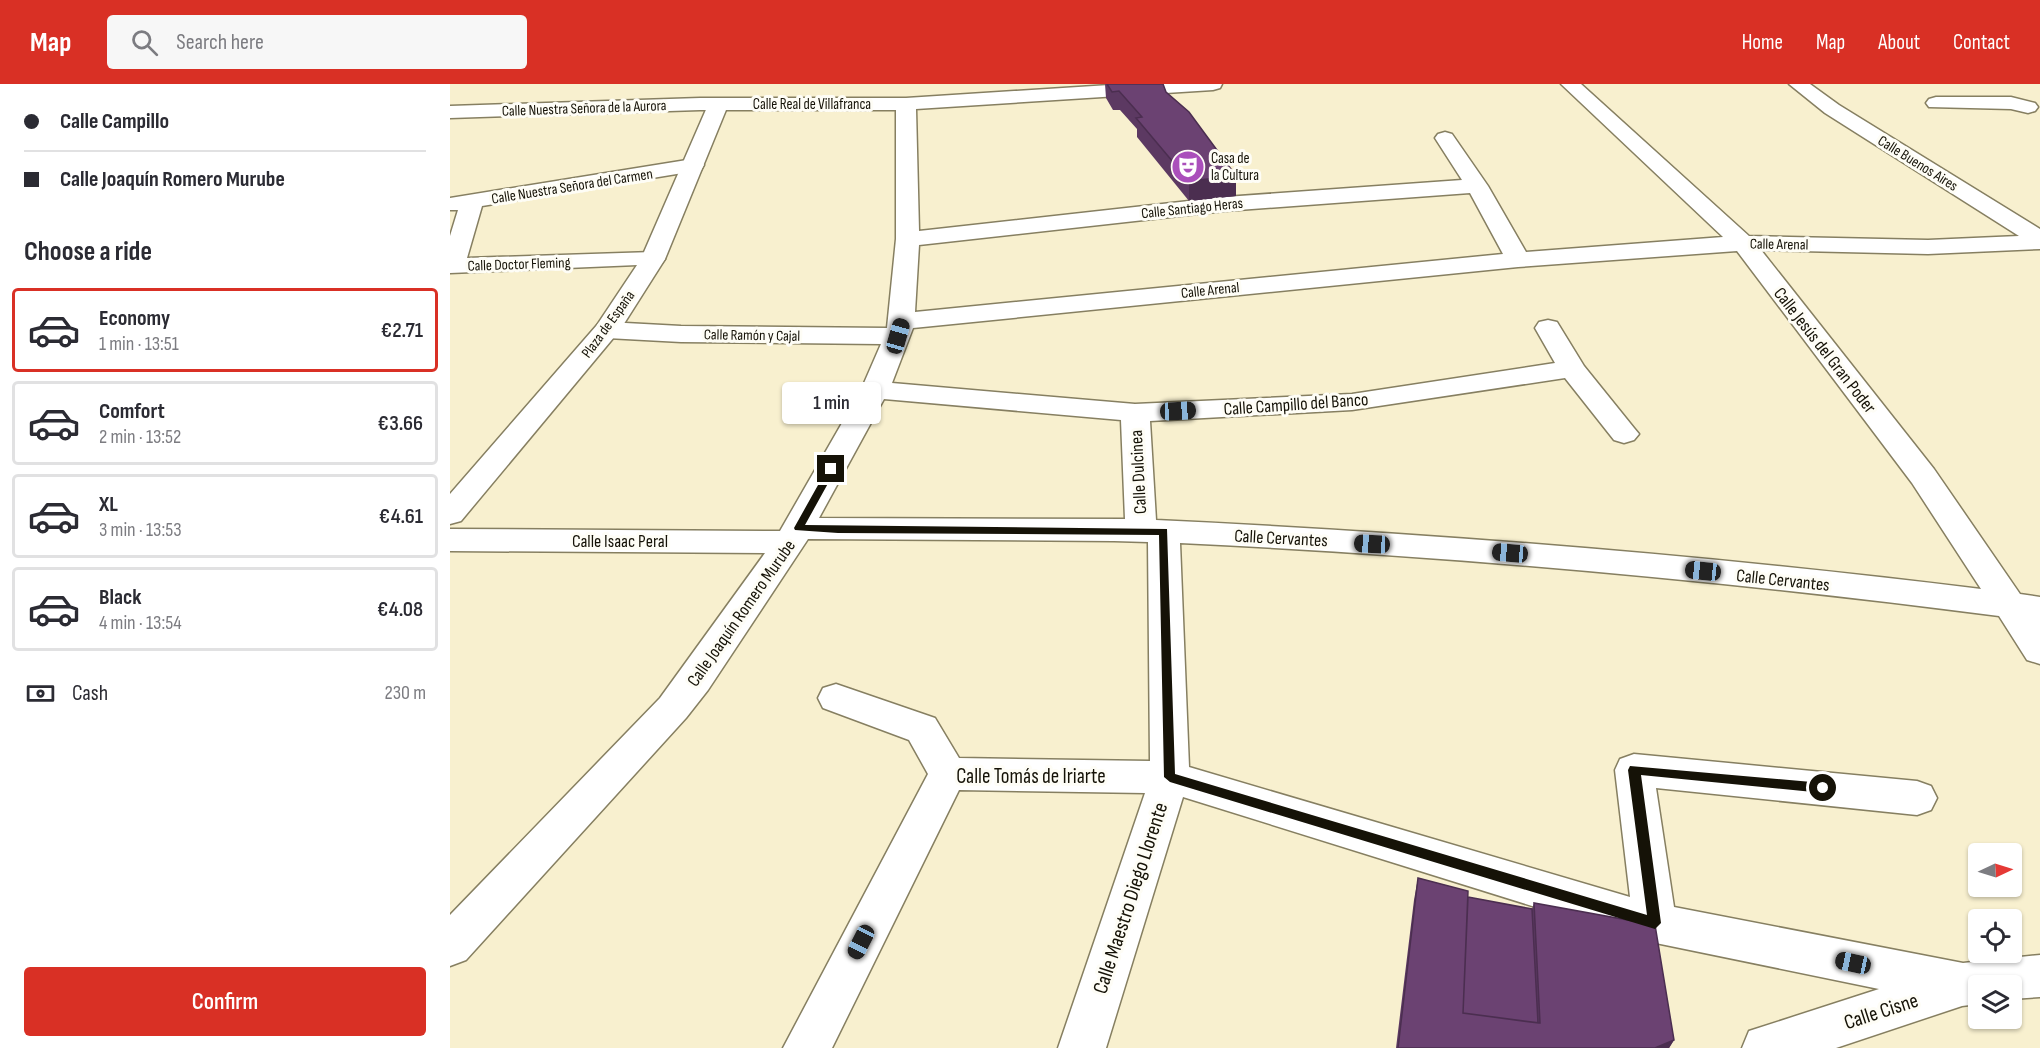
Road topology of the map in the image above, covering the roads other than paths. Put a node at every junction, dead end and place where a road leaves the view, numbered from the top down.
1 (693, 84) edge
2 (1213, 84) edge
3 (1570, 84) edge
4 (1798, 84) edge
5 (920, 97) edge
6 (1936, 102) dead end
7 (709, 104) junction
8 (2036, 109) edge
9 (450, 112) edge
10 (1445, 138) dead end
11 (693, 165) junction
12 (1477, 186) junction
13 (461, 202) edge
14 (908, 240) junction
15 (2040, 241) edge
16 (1743, 243) junction
17 (653, 259) junction
18 (1518, 260) junction
19 (451, 267) edge
20 (1548, 328) dead end
21 (900, 329) junction
22 (607, 330) junction
23 (1572, 369) junction
24 (875, 390) junction
25 (1135, 413) junction
26 (1624, 434) dead end
27 (450, 514) edge
28 (1153, 531) junction
29 (795, 535) junction
30 (450, 540) edge
31 (2026, 608) edge
32 (2040, 651) edge
33 (836, 698) dead end
34 (948, 774) junction
35 (1170, 777) junction
36 (1917, 798) dead end
37 (1655, 923) junction
38 (450, 946) edge
39 (2040, 976) edge
40 (1963, 985) junction
41 (807, 1048) edge
42 (1082, 1048) edge
43 (1766, 1048) edge

1 - 7 street
2 - 5 street, Calle Real de Villafranca
3 - 16 street, Calle Jesús del Gran Poder
4 - 15 street, Calle Buenos Aires
5 - 7 street, Calle Real de Villafranca
5 - 14 street, Calle Joaquín Romero Murube
6 - 8 street
7 - 9 street, Calle Nuestra Señora de la Aurora
7 - 11 street, Plaza de España
10 - 12 street
11 - 13 street, Calle Nuestra Señora del Carmen
11 - 17 street, Plaza de España
12 - 14 street, Calle Santiago Heras
12 - 18 street
13 - 19 street, Calle Doctor Fleming
14 - 21 street, Calle Joaquín Romero Murube
15 - 16 street, Calle Arenal
16 - 18 street, Calle Arenal
16 - 31 street, Calle Jesús del Gran Poder
17 - 19 street, Calle Doctor Fleming
17 - 22 street, Plaza de España
18 - 21 street, Calle Arenal
20 - 23 street
21 - 22 street, Calle Ramón y Cajal
21 - 24 street, Calle Joaquín Romero Murube
22 - 27 street, Plaza de España
23 - 25 street, Calle Campillo del Banco
23 - 26 street
24 - 25 street, Calle Campillo del Banco
24 - 29 street, Calle Joaquín Romero Murube
25 - 28 street, Calle Dulcinea
28 - 29 street, Calle Cervantes
28 - 31 street, Calle Cervantes
28 - 35 street, Calle Maestro Diego Llorente
29 - 30 street, Calle Isaac Peral
29 - 38 street, Calle Joaquín Romero Murube
31 - 32 street, Calle Jesús del Gran Poder
33 - 34 street
34 - 35 street, Calle Tomás de Iriarte
34 - 41 street, Calle Tomás de Iriarte
35 - 37 street, Calle Tomás de Iriarte
35 - 42 street, Calle Maestro Diego Llorente
36 - 37 street
37 - 40 street, Calle Tomás de Iriarte
39 - 40 street
40 - 43 street, Calle Cisne

